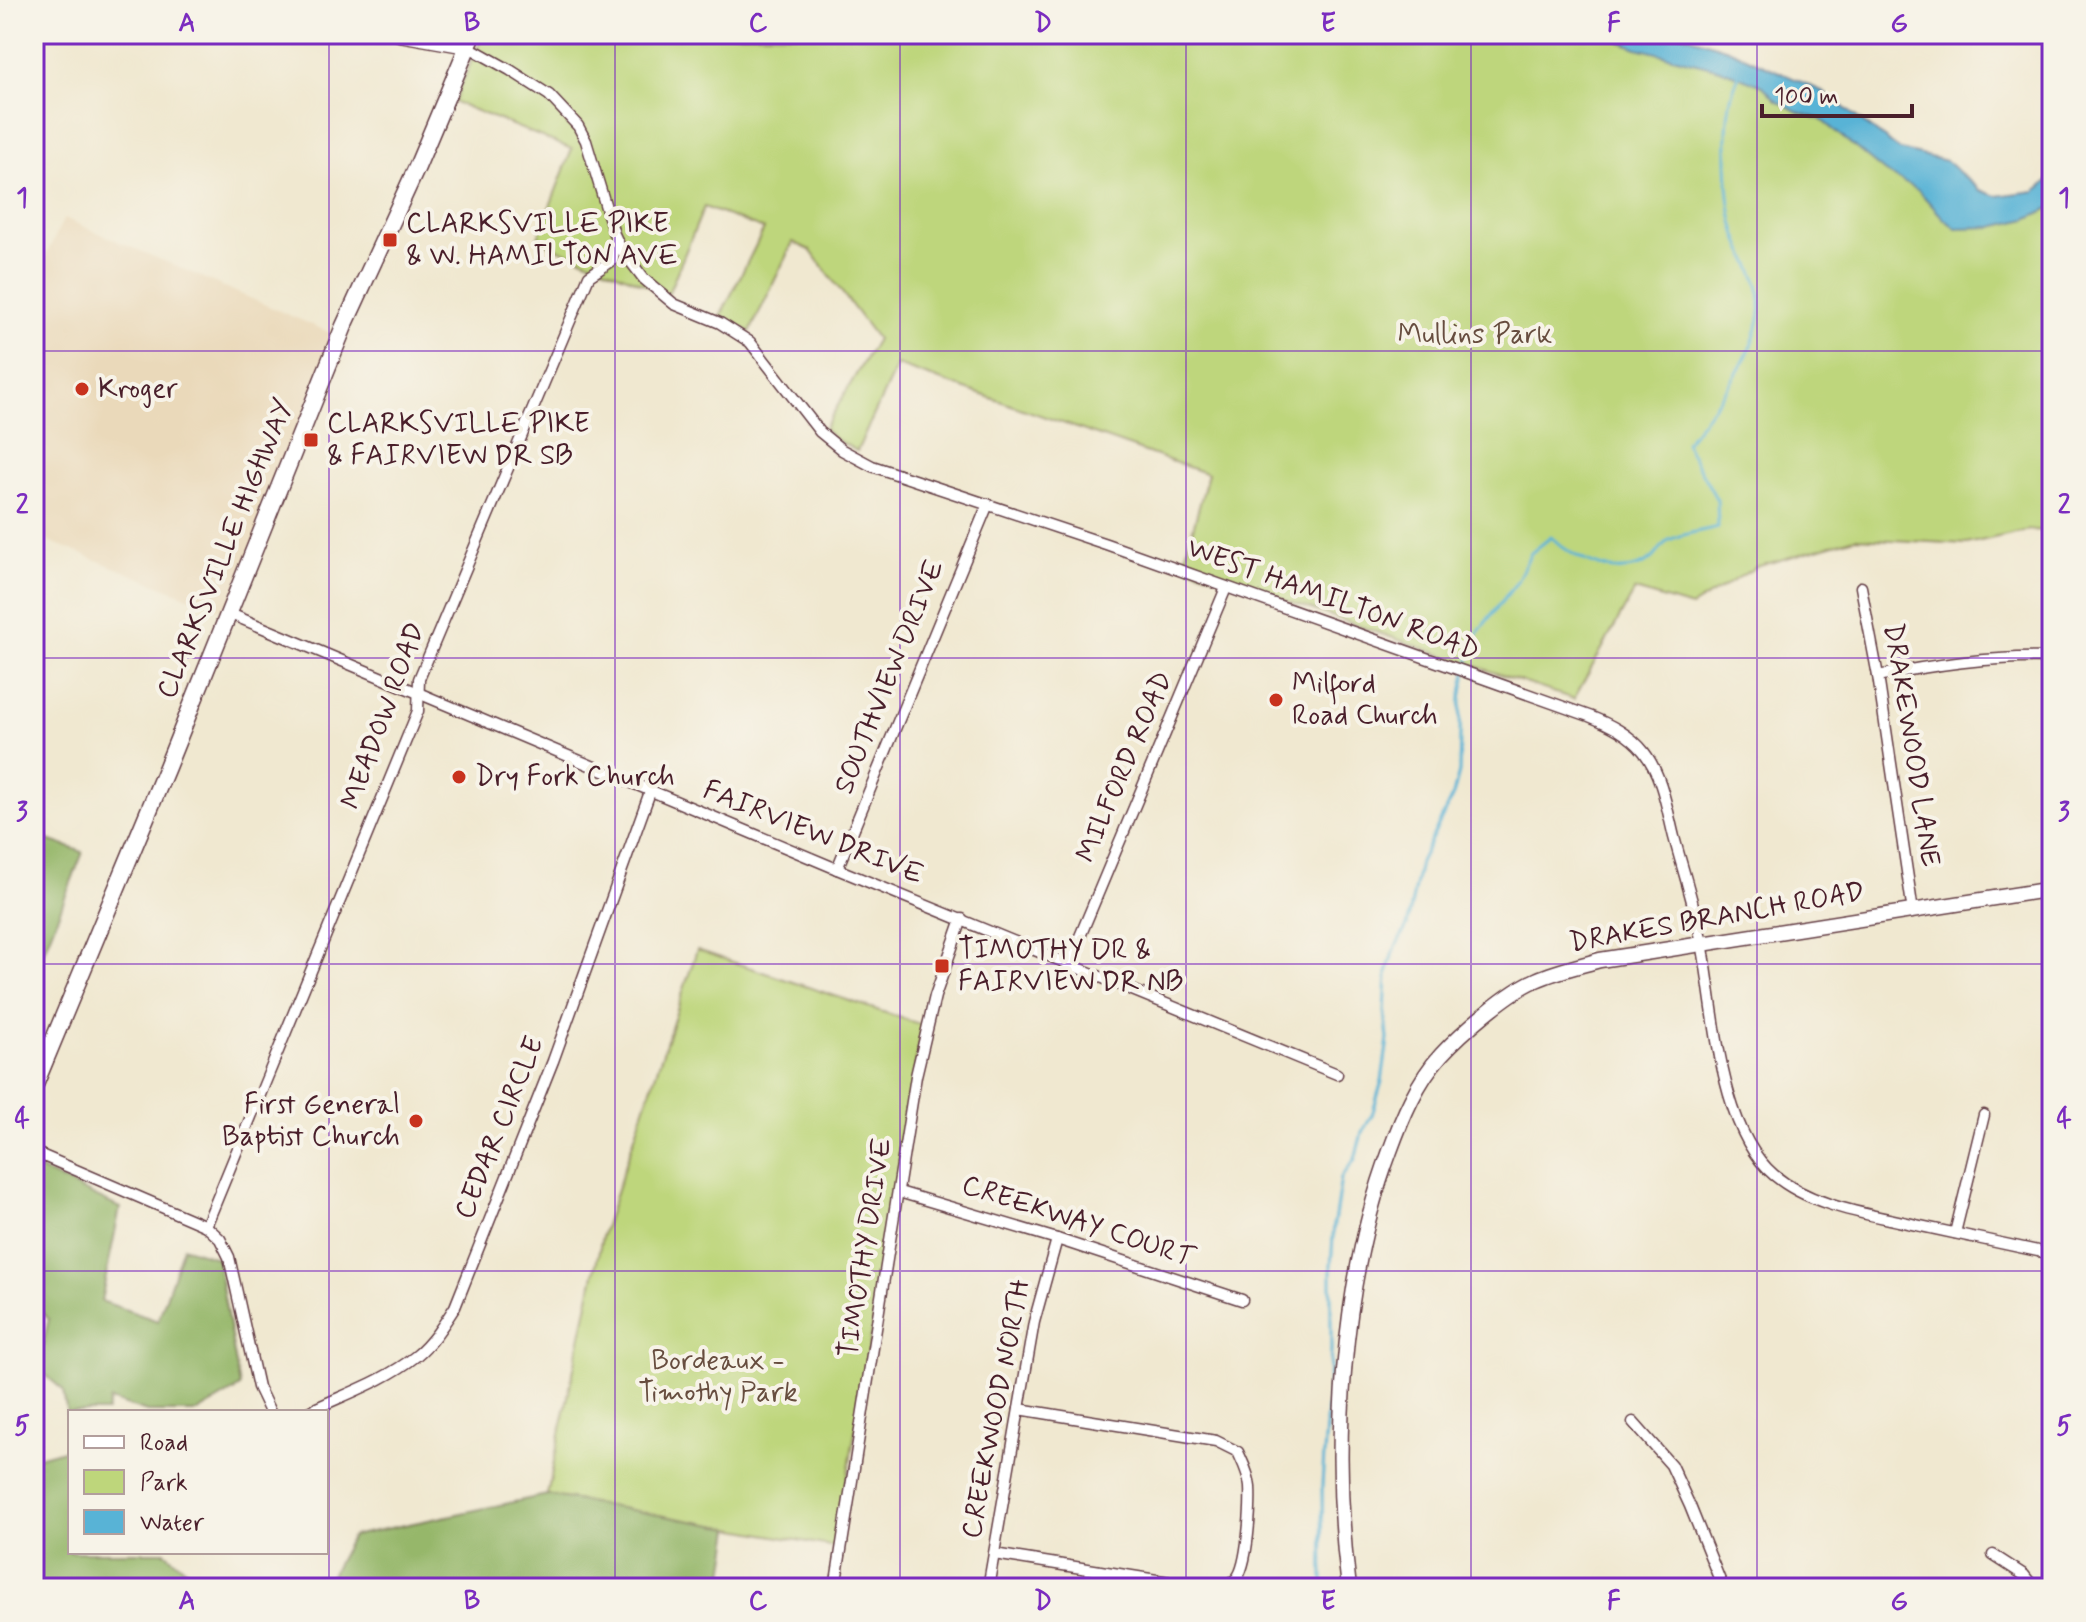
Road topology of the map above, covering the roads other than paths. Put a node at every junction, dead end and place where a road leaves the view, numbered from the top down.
1 (399, 34) edge
2 (470, 40) edge
3 (614, 234) junction
4 (988, 504) junction
5 (1861, 587) dead end
6 (1226, 588) junction
7 (228, 613) junction
8 (2052, 658) edge
9 (1878, 676) junction
10 (418, 691) junction
11 (650, 792) junction
12 (837, 869) junction
13 (2052, 889) edge
14 (1913, 912) junction
15 (962, 919) junction
16 (1702, 944) junction
17 (1068, 965) junction
18 (1337, 1074) dead end
19 (34, 1087) edge
20 (1984, 1115) dead end
21 (34, 1152) edge
22 (899, 1192) junction
23 (206, 1226) junction
24 (1955, 1233) junction
25 (1057, 1239) junction
26 (2052, 1254) edge
27 (1242, 1300) dead end
28 (1019, 1409) junction
29 (269, 1410) edge
30 (312, 1410) edge
31 (1633, 1422) dead end
32 (994, 1554) junction
33 (1993, 1555) dead end
34 (835, 1588) edge
35 (988, 1588) edge
36 (1349, 1588) edge
37 (1723, 1588) edge
38 (2034, 1588) edge

1 - 2 street
2 - 3 street, WEST HAMILTON ROAD
2 - 7 main road, CLARKSVILLE HIGHWAY
3 - 4 street, WEST HAMILTON ROAD
3 - 10 street, MEADOW ROAD
4 - 6 street, WEST HAMILTON ROAD
4 - 12 street, SOUTHVIEW DRIVE
5 - 9 street, DRAKEWOOD LANE
6 - 16 street, WEST HAMILTON ROAD
6 - 17 street, MILFORD ROAD
7 - 10 street, FAIRVIEW DRIVE
7 - 19 main road, CLARKSVILLE HIGHWAY
8 - 9 street
9 - 14 street, DRAKEWOOD LANE
10 - 11 street, FAIRVIEW DRIVE
10 - 23 street, MEADOW ROAD
11 - 12 street, FAIRVIEW DRIVE
11 - 30 street, CEDAR CIRCLE
12 - 15 street, FAIRVIEW DRIVE
13 - 14 street, DRAKES BRANCH ROAD
14 - 16 street, DRAKES BRANCH ROAD
15 - 17 street, FAIRVIEW DRIVE
15 - 22 street, TIMOTHY DRIVE
16 - 24 street, WEST HAMILTON ROAD
16 - 36 street, DRAKES BRANCH ROAD
17 - 18 street, FAIRVIEW DRIVE
20 - 24 street
21 - 23 street
22 - 25 street, CREEKWAY COURT
22 - 34 street, TIMOTHY DRIVE
23 - 29 street
24 - 26 street, WEST HAMILTON ROAD
25 - 27 street, CREEKWAY COURT
25 - 28 street, CREEKWOOD NORTH
28 - 32 street, CREEKWOOD NORTH
28 - 32 street
31 - 37 street
32 - 35 street, CREEKWOOD NORTH
33 - 38 street

